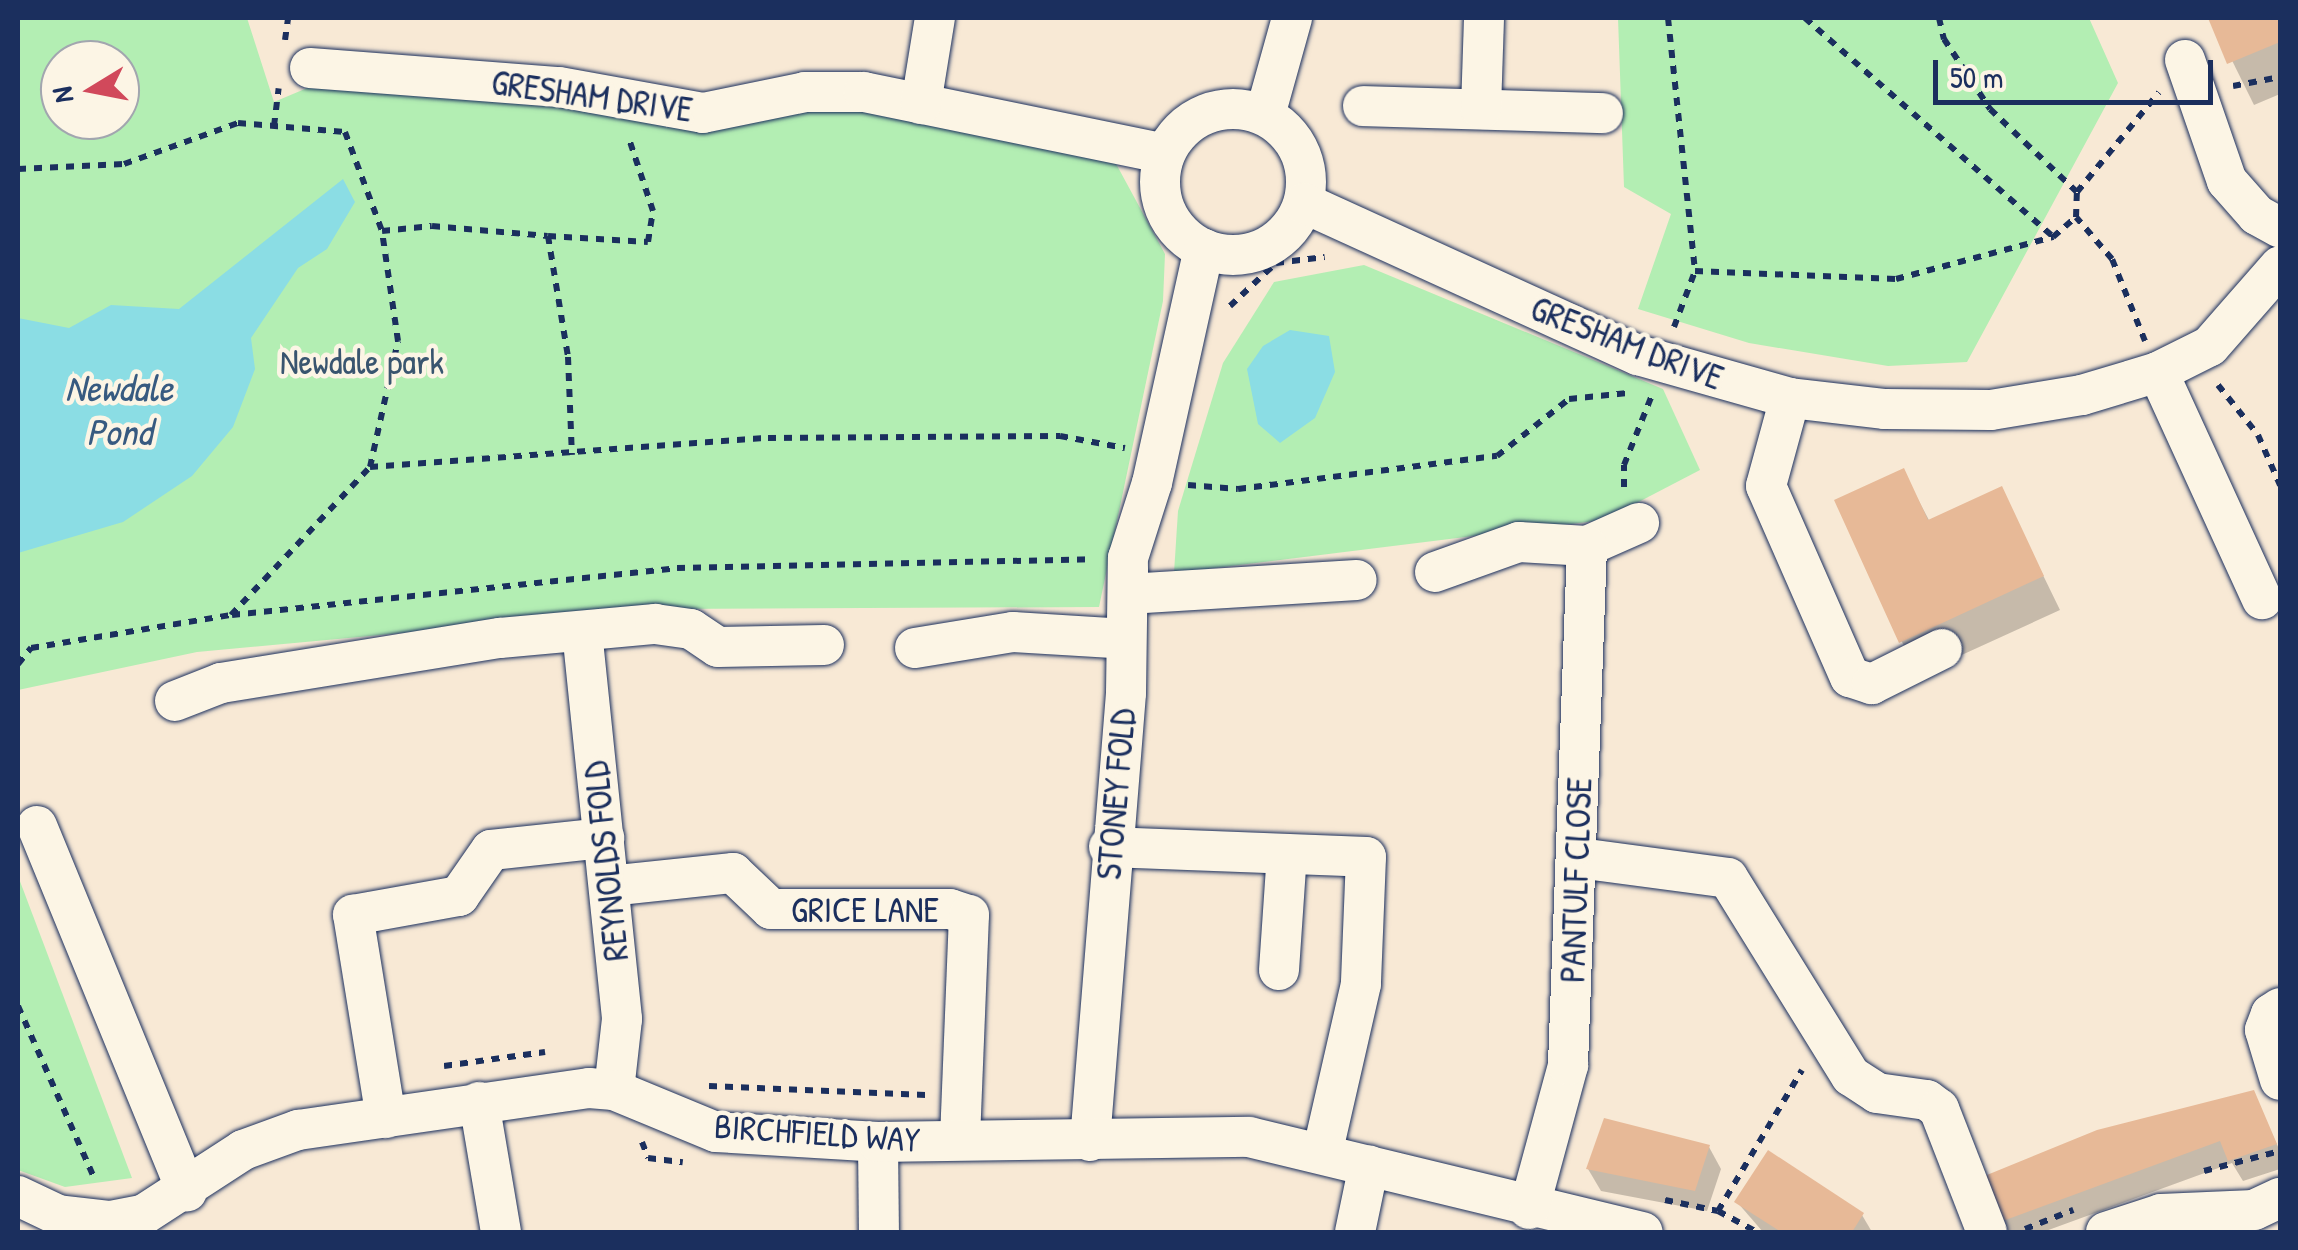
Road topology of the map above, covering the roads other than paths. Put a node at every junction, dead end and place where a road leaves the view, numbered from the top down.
1 (936, 18) edge
2 (1292, 18) edge
3 (1484, 18) edge
4 (310, 68) dead end
5 (2192, 78) road end
6 (922, 104) junction
7 (1363, 106) dead end
8 (1482, 109) junction
9 (1603, 113) dead end
10 (1264, 115) junction
11 (1165, 154) junction
12 (1304, 203) junction
13 (2280, 228) edge
14 (1204, 249) junction
15 (2280, 266) edge
16 (2158, 372) junction
17 (1790, 398) junction
18 (1632, 526) road end
19 (1587, 546) junction
20 (1128, 558) junction
21 (1435, 572) dead end
22 (1357, 580) dead end
23 (2262, 599) dead end
24 (582, 631) junction
25 (1126, 639) junction
26 (824, 645) dead end
27 (914, 648) dead end
28 (1942, 649) dead end
29 (176, 701) dead end
30 (37, 826) dead end
31 (604, 838) junction
32 (1110, 848) junction
33 (1288, 854) junction
34 (1579, 858) junction
35 (609, 886) junction
36 (1280, 970) dead end
37 (2280, 1008) edge
38 (2280, 1080) edge
39 (614, 1090) junction
40 (479, 1102) junction
41 (386, 1118) junction
42 (960, 1140) junction
43 (1090, 1141) junction
44 (878, 1142) junction
45 (1322, 1150) junction
46 (1370, 1165) junction
47 (186, 1190) junction
48 (18, 1196) edge
49 (2280, 1198) edge
50 (1530, 1209) junction
51 (502, 1232) edge
52 (879, 1232) edge
53 (1355, 1232) edge
54 (1643, 1232) edge
55 (1987, 1232) edge
56 (2106, 1232) edge

1 - 6 street
2 - 10 street
3 - 8 street
4 - 6 street, GRESHAM DRIVE
5 - 13 street
6 - 11 street, GRESHAM DRIVE
7 - 8 street
8 - 9 street
10 - 11 street
10 - 12 street
11 - 14 street
12 - 14 street
12 - 17 street, GRESHAM DRIVE
14 - 20 street, STONEY FOLD
15 - 16 street, GRESHAM DRIVE
16 - 17 street, GRESHAM DRIVE
16 - 23 street
17 - 28 street
18 - 19 street
19 - 21 street
19 - 34 street, PANTULF CLOSE
20 - 22 street
20 - 25 street, STONEY FOLD
24 - 26 street
24 - 29 street
24 - 31 street, REYNOLDS FOLD
25 - 27 street
25 - 32 street, STONEY FOLD
30 - 47 street
31 - 35 street, REYNOLDS FOLD
31 - 41 street
32 - 33 street
32 - 43 street, STONEY FOLD
33 - 36 street
33 - 45 street
34 - 50 street, PANTULF CLOSE
34 - 55 street
35 - 39 street, REYNOLDS FOLD
35 - 42 street, GRICE LANE
37 - 38 street
39 - 40 street, BIRCHFIELD WAY
39 - 44 street, BIRCHFIELD WAY
40 - 41 street, BIRCHFIELD WAY
40 - 51 street
41 - 47 street, BIRCHFIELD WAY
42 - 43 street, BIRCHFIELD WAY
42 - 44 street, BIRCHFIELD WAY
43 - 45 street, BIRCHFIELD WAY
44 - 52 street
45 - 46 street, BIRCHFIELD WAY
46 - 50 street, BIRCHFIELD WAY
46 - 53 street
47 - 48 street, BIRCHFIELD WAY
49 - 56 street
50 - 54 street, BIRCHFIELD WAY

